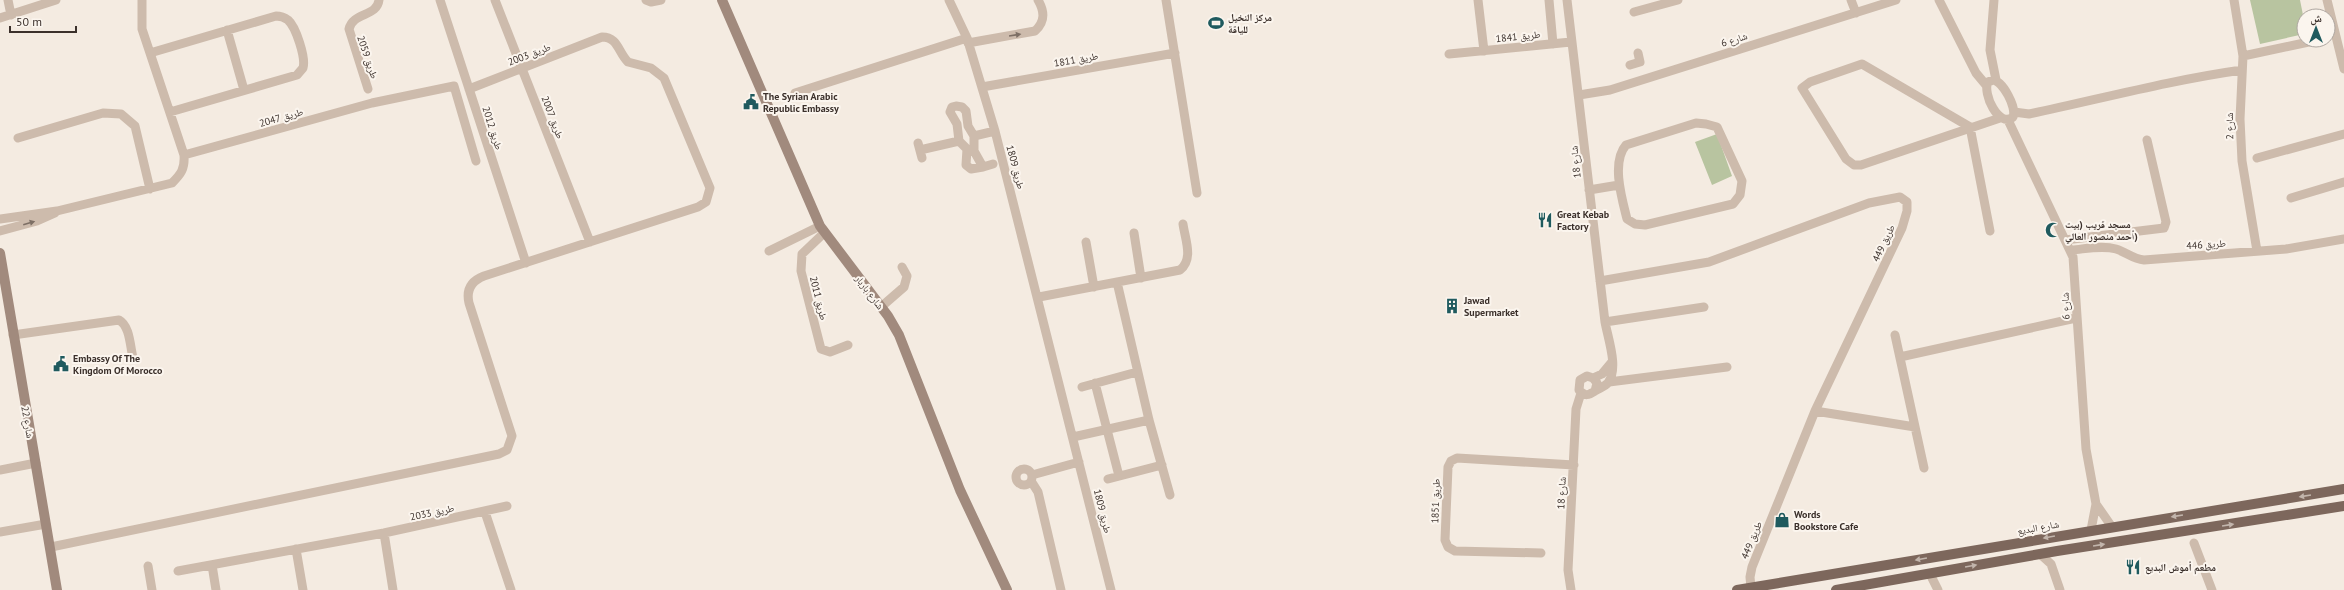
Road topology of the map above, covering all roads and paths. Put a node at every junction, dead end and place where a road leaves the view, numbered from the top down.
1 (8, 0) edge
2 (56, 0) edge
3 (142, 0) edge
4 (380, 0) edge
5 (440, 0) edge
6 (495, 0) edge
7 (646, 0) edge
8 (722, 0) edge
9 (949, 0) edge
10 (1038, 0) edge
11 (1166, 0) edge
12 (1478, 0) edge
13 (1548, 0) edge
14 (1567, 0) edge
15 (1678, 0) edge
16 (1851, 0) edge
17 (1896, 0) edge
18 (1939, 0) edge
19 (1994, 0) edge
20 (2234, 0) edge
21 (660, 1) edge
22 (1650, 4) edge
23 (1634, 12) dead end
24 (1856, 12) junction
25 (11, 15) junction
26 (0, 18) edge
27 (227, 30) junction
28 (968, 41) junction
29 (1571, 42) junction
30 (1553, 44) junction
31 (2296, 45) edge
32 (2336, 48) edge
33 (1484, 51) junction
34 (150, 53) junction
35 (1174, 53) junction
36 (1638, 53) dead end
37 (1449, 54) dead end
38 (2243, 56) junction
39 (522, 68) junction
40 (2344, 69) edge
41 (2242, 70) junction
42 (1645, 79) junction
43 (1996, 80) junction
44 (1986, 85) junction
45 (982, 87) junction
46 (368, 89) dead end
47 (469, 89) junction
48 (244, 90) junction
49 (795, 93) dead end
50 (1579, 95) junction
51 (2008, 98) junction
52 (1993, 105) junction
53 (170, 112) junction
54 (2014, 112) junction
55 (2004, 119) junction
56 (968, 124) junction
57 (958, 125) junction
58 (1970, 127) junction
59 (995, 131) junction
60 (2344, 134) edge
61 (974, 136) junction
62 (18, 138) dead end
63 (2147, 140) dead end
64 (959, 141) junction
65 (970, 150) junction
66 (920, 151) dead end
67 (184, 155) junction
68 (2258, 158) dead end
69 (476, 161) dead end
70 (994, 164) dead end
71 (983, 167) junction
72 (2344, 182) edge
73 (1619, 185) junction
74 (150, 189) junction
75 (1589, 190) junction
76 (1197, 193) dead end
77 (2291, 198) dead end
78 (58, 211) junction
79 (0, 219) edge
80 (1183, 224) dead end
81 (822, 230) junction
82 (0, 231) edge
83 (1990, 231) dead end
84 (1134, 233) dead end
85 (2344, 239) edge
86 (2065, 240) junction
87 (590, 242) junction
88 (1086, 242) dead end
89 (769, 250) dead end
90 (2072, 250) junction
91 (2258, 251) junction
92 (0, 253) edge
93 (526, 263) junction
94 (902, 267) dead end
95 (1141, 278) junction
96 (1600, 280) junction
97 (1117, 282) junction
98 (1094, 287) junction
99 (1039, 297) junction
100 (881, 307) junction
101 (1704, 308) dead end
102 (2076, 318) junction
103 (1605, 322) junction
104 (13, 335) junction
105 (1896, 335) dead end
106 (848, 345) dead end
107 (1900, 357) junction
108 (133, 358) dead end
109 (1612, 362) junction
110 (1727, 367) dead end
111 (1137, 372) junction
112 (1593, 378) junction
113 (1609, 382) junction
114 (1095, 383) junction
115 (1082, 387) dead end
116 (1588, 393) junction
117 (1814, 410) junction
118 (1149, 420) junction
119 (1915, 426) junction
120 (1107, 429) junction
121 (1073, 437) junction
122 (1079, 462) junction
123 (36, 464) junction
124 (1162, 465) junction
125 (1574, 465) junction
126 (1924, 468) dead end
127 (0, 470) edge
128 (1119, 476) junction
129 (1108, 479) dead end
130 (2344, 489) edge
131 (1170, 495) dead end
132 (2096, 504) junction
133 (507, 506) dead end
134 (2344, 506) edge
135 (485, 512) junction
136 (46, 524) junction
137 (2112, 527) junction
138 (2091, 530) junction
139 (0, 532) edge
140 (384, 533) junction
141 (2194, 543) dead end
142 (51, 547) junction
143 (296, 549) junction
144 (2057, 551) junction
145 (1540, 553) dead end
146 (2040, 554) junction
147 (212, 565) junction
148 (148, 566) dead end
149 (2053, 568) junction
150 (1568, 570) junction
151 (178, 571) dead end
152 (1930, 574) junction
153 (1751, 588) junction
154 (57, 590) edge
155 (152, 590) edge
156 (216, 590) edge
157 (303, 590) edge
158 (393, 590) edge
159 (511, 590) edge
160 (1007, 590) edge
161 (1061, 590) edge
162 (1111, 590) edge
163 (1565, 590) edge
164 (1571, 590) edge
165 (1737, 590) edge
166 (1836, 590) edge
167 (1938, 590) edge
168 (2060, 590) edge
169 (2212, 590) edge

1 - 25 street
2 - 25 street
3 - 34 street
4 - 46 street, طريق 2059
5 - 47 street, طريق 2012
6 - 39 street, طريق 2007
7 - 21 street
8 - 81 street, شارع باربار
9 - 28 street, طريق 1809
28 -> 10 street
11 - 35 street
12 - 33 street, طريق 1841
13 - 30 street, طريق 1841
14 - 29 street, شارع 18
15 - 22 street
16 - 24 street
17 - 24 street, شارع 6
18 - 44 street
19 - 43 street
20 - 38 street, شارع 2
22 - 23 street
24 - 42 street, شارع 6
25 - 26 street
27 - 34 street
27 - 48 street
27 - 48 street
28 - 45 street, طريق 1809
28 - 49 street
29 - 30 street, طريق 1841
29 - 50 street, شارع 18
30 - 33 street, طريق 1841
31 - 38 street
32 - 40 street
33 - 37 street, طريق 1841
34 - 53 street
35 - 45 street, طريق 1811
35 - 76 street
36 - 42 street
38 - 41 street, شارع 2
39 - 47 street, طريق 2003
39 - 87 street, طريق 2007
39 - 87 street, طريق 2003
41 - 54 street
41 - 91 street, شارع 2
42 - 50 street, شارع 6
43 - 44 street
43 - 51 street
44 - 52 street, شارع 6
45 - 59 street, طريق 1809
47 - 93 street, طريق 2012
48 - 53 street
50 - 75 street, شارع 18
51 - 52 street
51 - 54 street
52 - 55 street, شارع 6
53 - 67 street
54 - 55 street
55 - 58 street
55 - 86 street, شارع 6
56 - 57 street
56 - 57 street
56 - 61 street
57 - 64 street
58 - 58 street
58 - 83 street
59 - 61 street
59 - 99 street, طريق 1809
60 - 68 street
61 - 65 street
62 - 74 street
63 - 86 street
64 - 65 street
64 - 66 street
65 - 71 street
65 - 71 street
67 - 69 street, طريق 2047
67 - 74 street
70 - 71 street
72 - 77 street
73 - 73 street
73 - 75 street
74 - 78 street
75 - 96 street, شارع 18
78 - 79 street
82 -> 78 street
80 - 95 street
81 - 89 street
81 - 100 street, شارع باربار
81 - 106 street, طريق 2011
84 - 95 street
85 - 91 street, طريق 446
86 - 90 street, شارع 6
87 - 93 street
88 - 98 street
90 - 91 street, طريق 446
90 - 102 street, شارع 6
92 - 104 street, شارع 22
93 - 142 street
94 - 100 street
95 - 97 street
96 - 103 street, شارع 18
96 - 117 street, طريق 449
97 - 98 street
97 - 111 street
98 - 99 street
99 - 121 street, طريق 1809
100 - 160 street, شارع باربار
101 - 103 street
102 - 107 street
102 - 132 street, شارع 6
103 - 109 street, شارع 18
104 - 108 street
104 - 123 street, شارع 22
105 - 107 street
107 - 119 street
109 - 112 street
109 - 113 street, شارع 18
110 - 113 street
111 - 114 street
111 - 118 street
112 - 116 street
112 - 116 street
113 - 116 street
114 - 115 street
114 - 120 street
116 - 125 street, شارع 18
117 - 119 street
117 - 153 street, طريق 449
118 - 120 street
118 - 124 street
119 - 126 street
120 - 121 street
120 - 128 street
121 - 122 street, طريق 1809
122 - 161 street
122 - 162 street, طريق 1809
123 - 127 street
123 - 136 street, شارع 22
124 - 128 street, طريق 1809
124 - 131 street
125 - 145 street, طريق 1851
125 - 150 street, شارع 18
128 - 129 street, طريق 1809
130 -> 137 main road, شارع البديع
132 - 137 street, شارع 6
132 - 138 street, شارع 6
133 - 135 street, طريق 2033
144 -> 134 main road
135 - 140 street, طريق 2033
135 - 159 street
136 - 139 street
136 - 142 street, شارع 22
137 - 138 main road, شارع البديع
138 -> 153 main road, شارع البديع
140 - 143 street, طريق 2033
140 - 158 street
141 - 169 street
142 - 154 street, شارع 22
143 - 147 street, طريق 2033
143 - 157 street
144 - 146 main road
144 - 149 street
146 - 149 street
152 -> 146 main road
147 - 151 street, طريق 2033
147 - 156 street
148 - 155 street
149 - 168 street
150 - 163 street, شارع 18
150 - 164 street, شارع 18
152 - 166 main road
152 - 167 street
153 - 165 main road, شارع البديع

